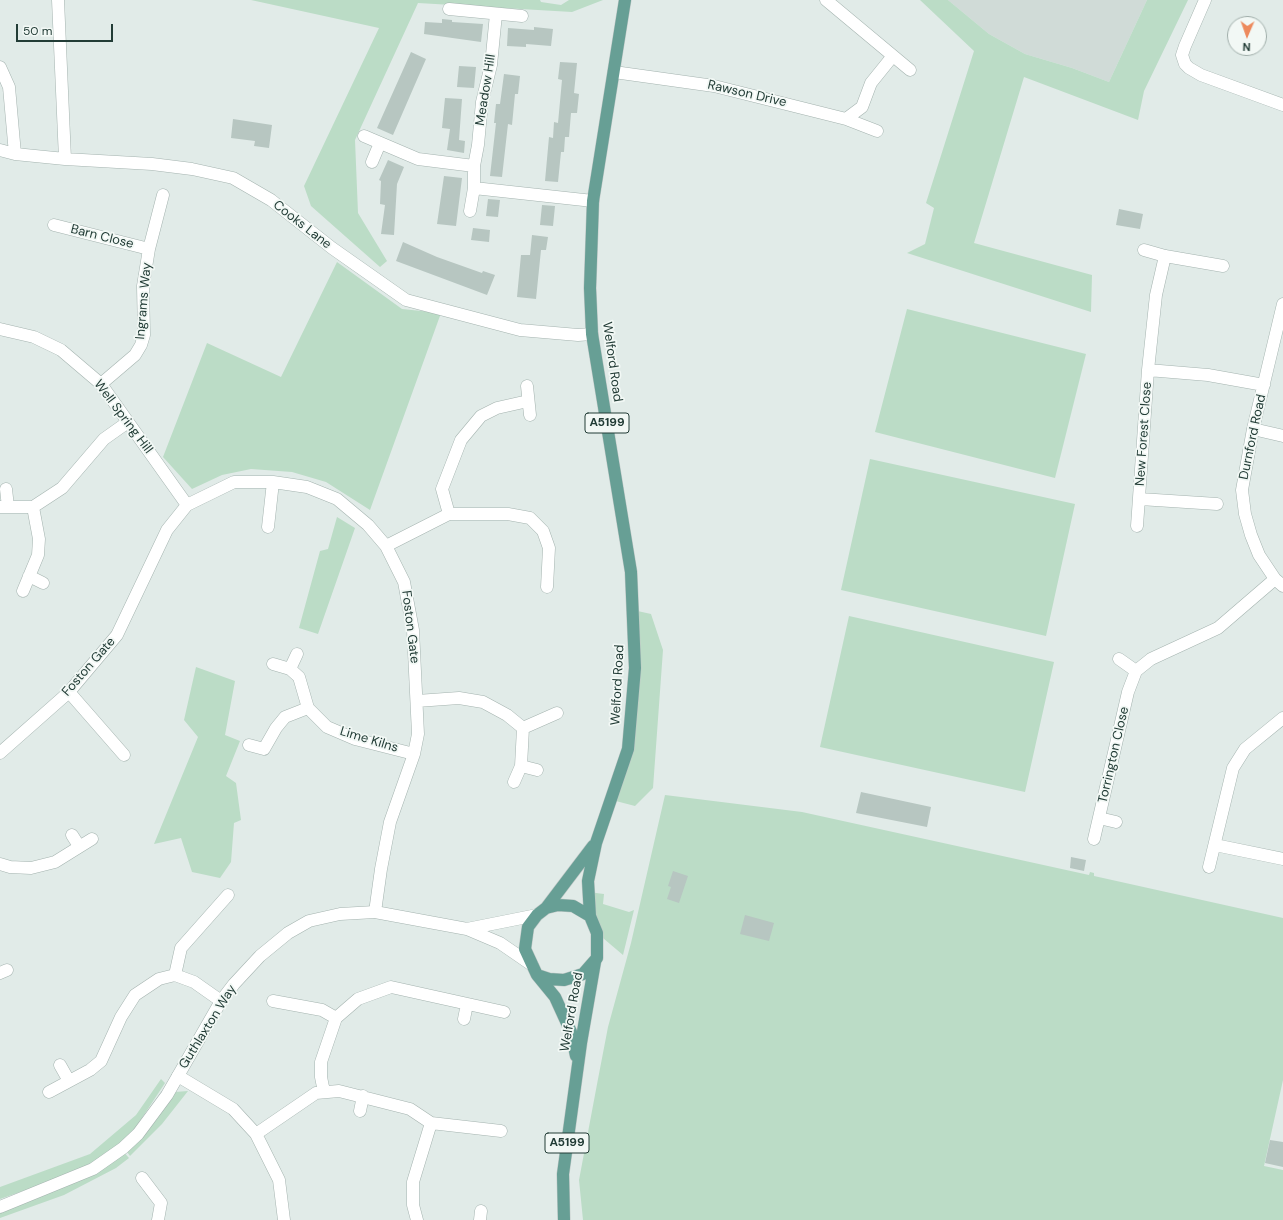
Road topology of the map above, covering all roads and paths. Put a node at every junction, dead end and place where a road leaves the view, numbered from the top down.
1 (58, 0) edge
2 (625, 0) edge
3 (826, 0) edge
4 (1205, 0) edge
5 (449, 9) dead end
6 (496, 14) junction
7 (522, 16) dead end
8 (892, 57) junction
9 (0, 67) edge
10 (910, 70) dead end
11 (614, 72) junction
12 (1283, 105) edge
13 (846, 119) junction
14 (877, 131) dead end
15 (364, 136) dead end
16 (380, 143) junction
17 (0, 150) edge
18 (15, 154) junction
19 (65, 159) junction
20 (372, 162) dead end
21 (474, 166) junction
22 (474, 188) junction
23 (163, 195) dead end
24 (593, 201) junction
25 (470, 211) dead end
26 (54, 226) dead end
27 (149, 249) junction
28 (1144, 250) dead end
29 (1165, 256) junction
30 (1223, 266) dead end
31 (1283, 304) edge
32 (0, 330) edge
33 (592, 334) junction
34 (1148, 370) junction
35 (101, 384) junction
36 (1264, 385) junction
37 (527, 386) dead end
38 (528, 401) junction
39 (530, 415) dead end
40 (128, 422) junction
41 (1254, 429) junction
42 (1283, 436) edge
43 (273, 482) junction
44 (6, 489) dead end
45 (1140, 499) junction
46 (1217, 504) dead end
47 (187, 505) junction
48 (4, 507) edge
49 (33, 507) junction
50 (449, 514) junction
51 (268, 526) dead end
52 (1137, 526) dead end
53 (386, 546) junction
54 (29, 576) junction
55 (43, 583) dead end
56 (1279, 583) edge
57 (547, 588) dead end
58 (23, 590) dead end
59 (297, 654) dead end
60 (1119, 659) dead end
61 (273, 664) dead end
62 (290, 669) junction
63 (1136, 671) junction
64 (70, 692) junction
65 (417, 701) junction
66 (308, 708) junction
67 (557, 713) dead end
68 (1283, 718) edge
69 (523, 728) junction
70 (249, 745) dead end
71 (0, 752) edge
72 (414, 754) junction
73 (124, 755) dead end
74 (521, 766) junction
75 (537, 770) dead end
76 (514, 782) dead end
77 (1099, 818) junction
78 (1116, 822) dead end
79 (72, 835) dead end
80 (92, 839) dead end
81 (1094, 839) dead end
82 (596, 843) junction
83 (80, 846) junction
84 (1215, 846) junction
85 (1283, 859) edge
86 (0, 864) edge
87 (1209, 867) dead end
88 (228, 894) dead end
89 (542, 911) junction
90 (375, 912) junction
91 (590, 916) junction
92 (467, 929) junction
93 (596, 961) junction
94 (535, 970) junction
95 (174, 975) junction
96 (221, 1001) junction
97 (273, 1001) dead end
98 (467, 1004) junction
99 (504, 1012) dead end
100 (336, 1018) junction
101 (464, 1019) dead end
102 (60, 1065) dead end
103 (578, 1067) junction
104 (178, 1076) junction
105 (69, 1081) junction
106 (49, 1092) dead end
107 (324, 1092) junction
108 (363, 1096) junction
109 (360, 1111) dead end
110 (431, 1123) junction
111 (501, 1131) dead end
112 (256, 1134) junction
113 (142, 1178) dead end
114 (0, 1207) edge
115 (158, 1220) edge
116 (284, 1220) edge
117 (417, 1220) edge
118 (564, 1220) edge

1 - 19 street
2 - 11 main road, Welford Road / A5199
3 - 8 street
4 - 12 street
5 - 6 street
6 - 7 street
6 - 21 street, Meadow Hill
8 - 10 street
8 - 13 street
9 - 18 street
11 - 13 street, Rawson Drive
11 - 24 main road, Welford Road / A5199
13 - 14 street, Rawson Drive
15 - 16 street
16 - 20 street
16 - 21 street
17 - 18 street, Cooks Lane
18 - 19 street, Cooks Lane
19 - 33 street, Cooks Lane
21 - 22 street, Meadow Hill
22 - 24 street
22 - 25 street, Meadow Hill
23 - 27 street, Ingrams Way
24 - 33 main road, Welford Road / A5199
26 - 27 street, Barn Close
27 - 35 street, Ingrams Way
28 - 29 street
29 - 30 street
29 - 34 street, New Forest Close
31 - 36 street, Durnford Road
32 - 35 street, Well Spring Hill
33 - 82 main road, Welford Road / A5199
34 - 36 street, New Forest Close
34 - 45 street, New Forest Close
35 - 40 street, Well Spring Hill
36 - 41 street, Durnford Road
37 - 38 street
38 - 39 street
38 - 50 street
40 - 47 street, Well Spring Hill
40 - 49 street
41 - 42 street
41 - 56 street, Durnford Road
43 - 47 street, Foston Gate
43 - 51 street
43 - 53 street, Foston Gate
44 - 48 street
45 - 46 street, New Forest Close
45 - 52 street, New Forest Close
47 - 64 street, Foston Gate
48 - 49 street
49 - 54 street
50 - 53 street
50 - 57 street
53 - 65 street, Foston Gate
54 - 55 street
54 - 58 street
56 - 63 street
59 - 62 street
60 - 63 street
61 - 62 street
62 - 66 street, Lime Kilns
63 - 77 street, Torrington Close
64 - 71 street, Foston Gate
64 - 73 street
65 - 69 street
65 - 72 street, Foston Gate
66 - 70 street
66 - 72 street, Lime Kilns
67 - 69 street
68 - 84 street
69 - 74 street
72 - 90 street, Foston Gate
74 - 75 street
74 - 76 street
77 - 78 street
77 - 81 street, Torrington Close
79 - 83 street
80 - 83 street
82 - 89 main road, Welford Road / A5199
82 - 91 main road, Welford Road / A5199
83 - 86 street
84 - 85 street
84 - 87 street
88 - 95 street
89 - 91 main road
89 - 92 street, Guthlaxton Way
89 - 94 main road
90 - 92 street, Guthlaxton Way
90 - 96 street, Guthlaxton Way
91 - 93 main road
92 - 94 street, Guthlaxton Way
93 - 94 main road
93 - 103 main road, Welford Road / A5199
94 - 103 main road, Welford Road / A5199
95 - 96 street
95 - 105 street
96 - 104 street, Guthlaxton Way
97 - 100 street
98 - 99 street
98 - 100 street
98 - 101 street
100 - 107 street
102 - 105 street
103 - 118 main road, Welford Road / A5199
104 - 112 street
104 - 114 street, Guthlaxton Way
105 - 106 street
107 - 108 street
107 - 112 street
108 - 109 street
108 - 110 street
110 - 111 street
110 - 117 street
112 - 116 street
113 - 115 street

